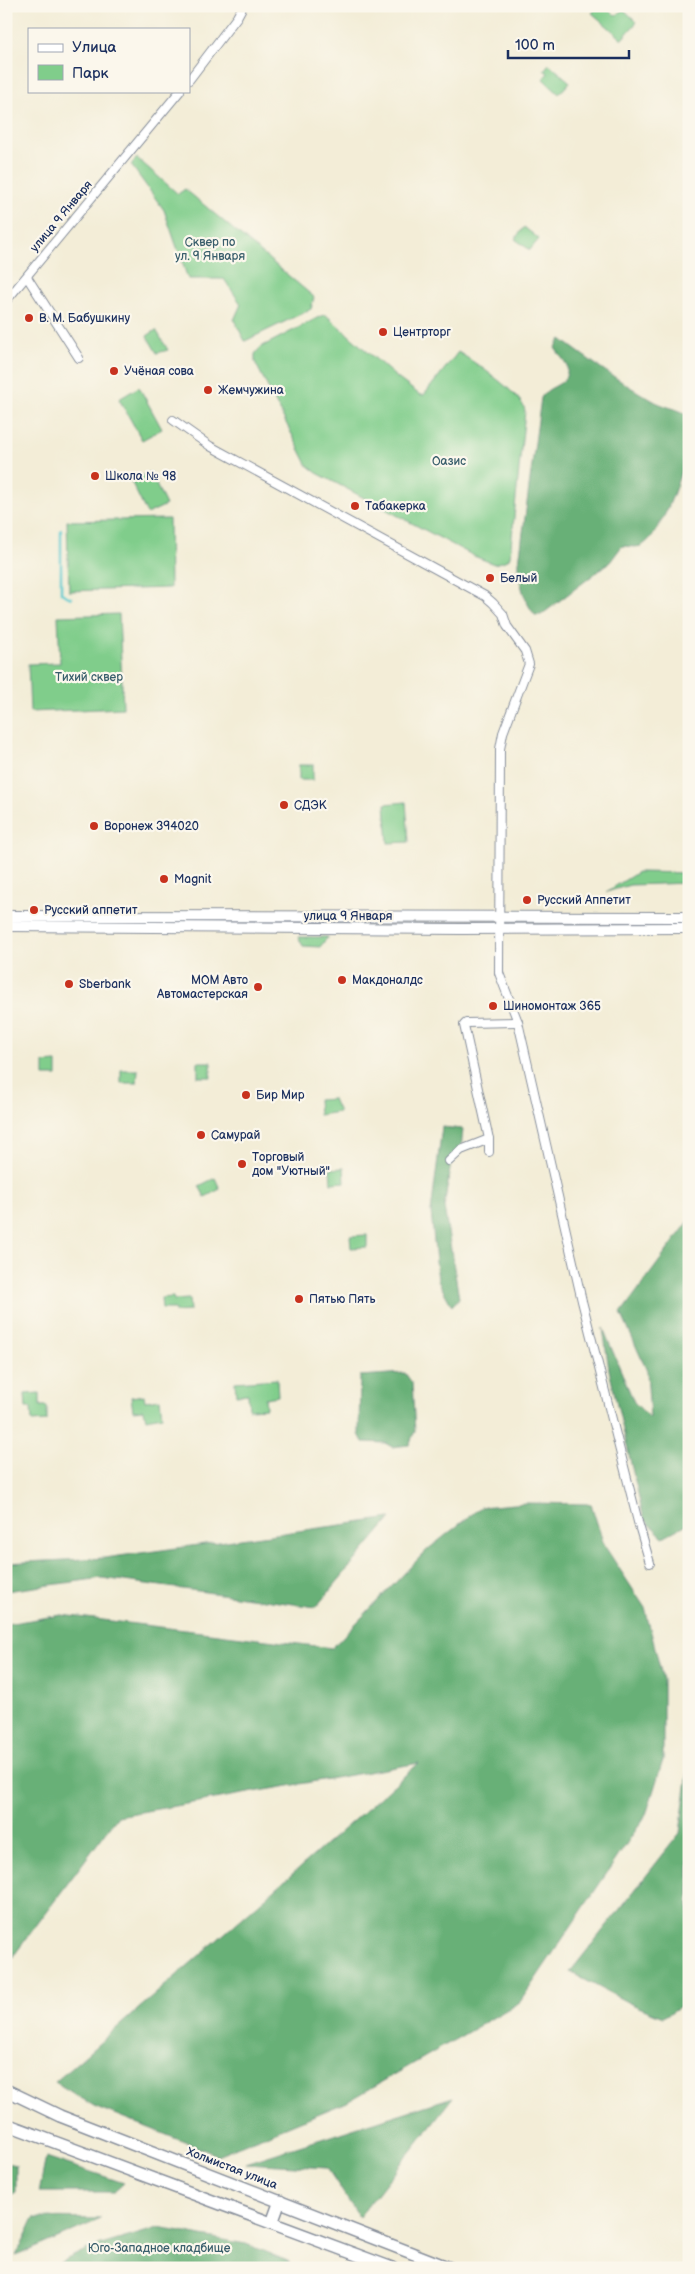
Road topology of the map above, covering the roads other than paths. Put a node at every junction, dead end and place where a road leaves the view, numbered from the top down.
1 (243, 6) edge
2 (190, 79) edge
3 (179, 92) edge
4 (26, 277) junction
5 (6, 300) edge
6 (79, 358) dead end
7 (173, 420) dead end
8 (6, 916) edge
9 (498, 917) junction
10 (689, 917) edge
11 (591, 922) junction
12 (6, 926) edge
13 (689, 928) edge
14 (498, 929) junction
15 (518, 1022) junction
16 (489, 1139) junction
17 (489, 1152) dead end
18 (449, 1161) dead end
19 (650, 1564) dead end
20 (6, 2090) edge
21 (6, 2124) edge
22 (280, 2201) junction
23 (272, 2223) junction
24 (392, 2268) edge
25 (450, 2268) edge

1 - 2 street
3 - 4 street, улица 9 Января
4 - 5 street, улица 9 Января
4 - 6 street
7 - 9 street
8 - 9 main road, улица 9 Января
9 - 11 main road, улица 9 Января
9 - 14 street
10 - 11 main road, улица 9 Января
11 - 13 main road, улица 9 Января
11 - 14 main road, улица 9 Января
12 - 14 main road, улица 9 Января
14 - 15 street
15 - 16 street
15 - 19 street
16 - 17 street
16 - 18 street
20 - 22 highway, Холмистая улица
21 - 23 highway
22 - 23 highway
22 - 25 highway, Холмистая улица
23 - 24 highway

